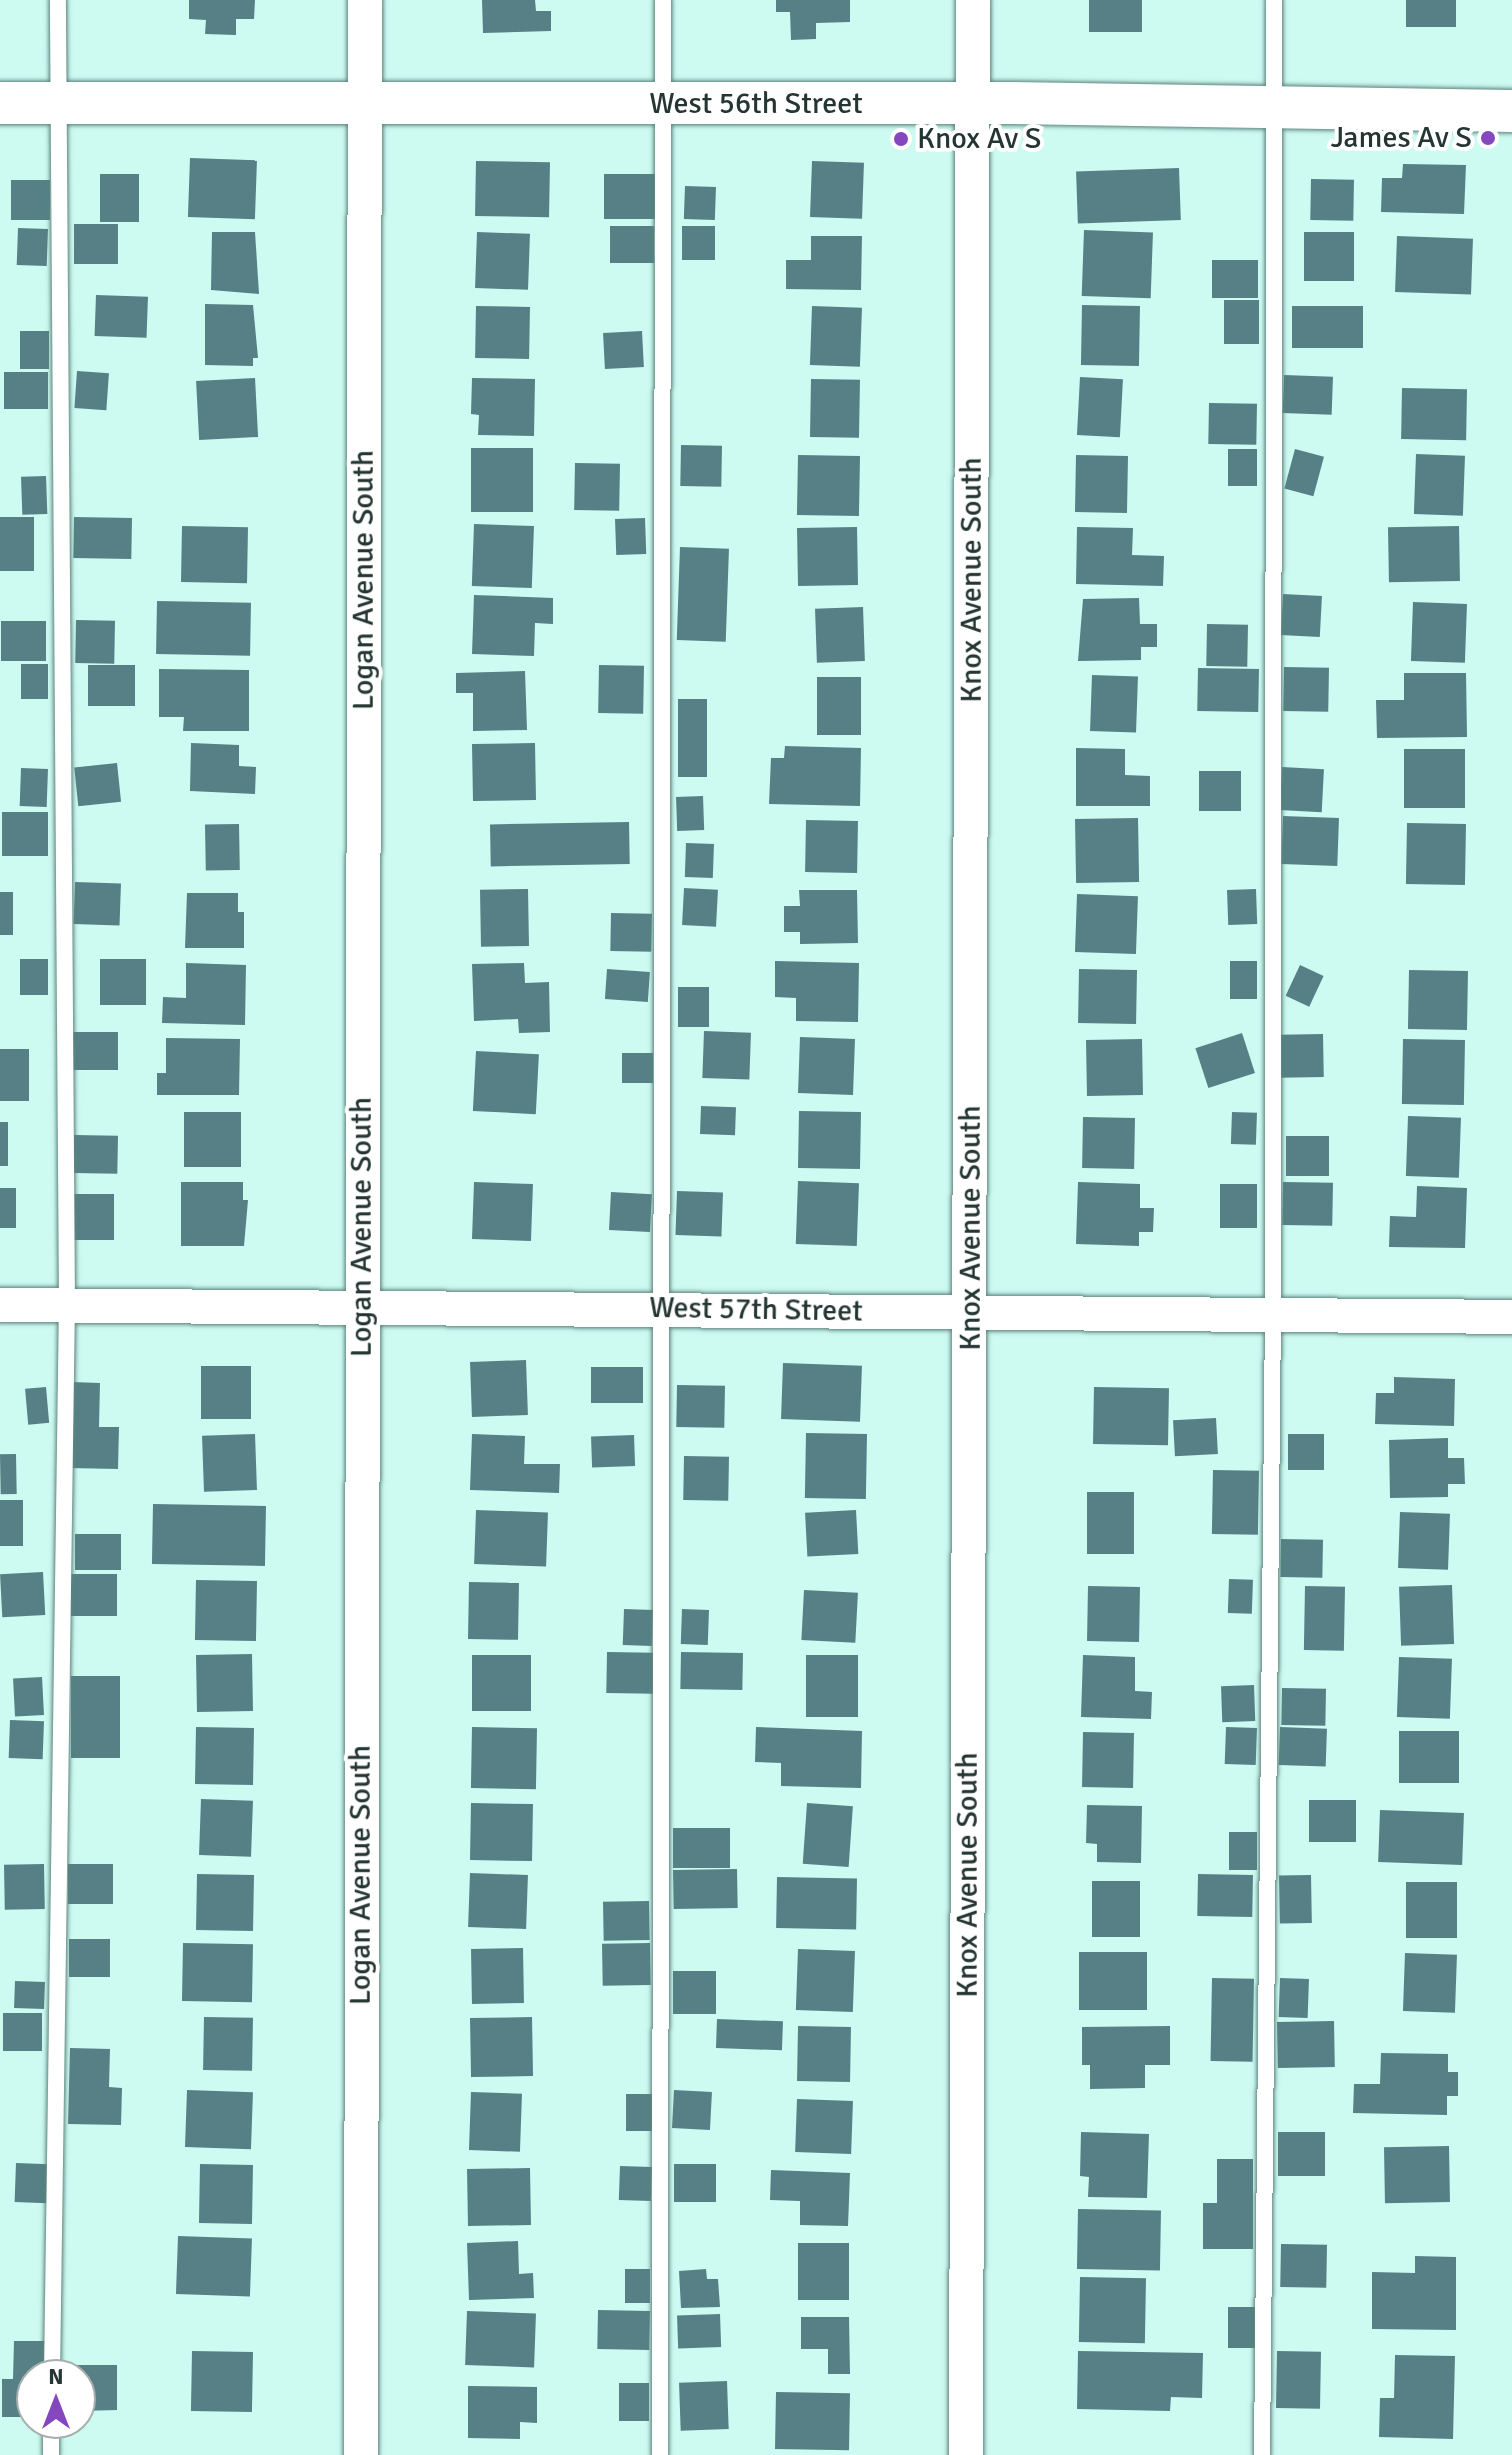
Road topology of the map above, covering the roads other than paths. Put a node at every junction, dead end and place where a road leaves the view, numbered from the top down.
1 (58, 0) edge
2 (365, 0) edge
3 (663, 0) edge
4 (973, 0) edge
5 (1274, 0) edge
6 (364, 100) junction
7 (0, 103) edge
8 (58, 103) junction
9 (973, 103) junction
10 (663, 105) junction
11 (1275, 105) junction
12 (1512, 111) edge
13 (0, 1305) edge
14 (67, 1305) junction
15 (363, 1305) junction
16 (663, 1309) junction
17 (971, 1313) junction
18 (1273, 1317) junction
19 (1512, 1317) edge
20 (52, 2359) edge
21 (361, 2455) edge
22 (660, 2455) edge
23 (966, 2455) edge
24 (1262, 2455) edge

1 - 8 lane
2 - 6 street, Logan Avenue South
3 - 10 lane
4 - 9 street, Knox Avenue South
5 - 11 lane
6 - 8 street, West 56th Street
6 - 10 street, West 56th Street
6 - 15 street, Logan Avenue South
7 - 8 street, West 56th Street
8 - 14 lane
9 - 10 street, West 56th Street
9 - 11 street, West 56th Street
9 - 17 street, Knox Avenue South
10 - 16 lane
11 - 12 street, West 56th Street
11 - 18 lane
13 - 14 street, West 57th Street
14 - 15 street, West 57th Street
14 - 20 lane
15 - 16 street, West 57th Street
15 - 21 street, Logan Avenue South
16 - 17 street, West 57th Street
16 - 22 lane
17 - 18 street, West 57th Street
17 - 23 street, Knox Avenue South
18 - 19 street, West 57th Street
18 - 24 lane

